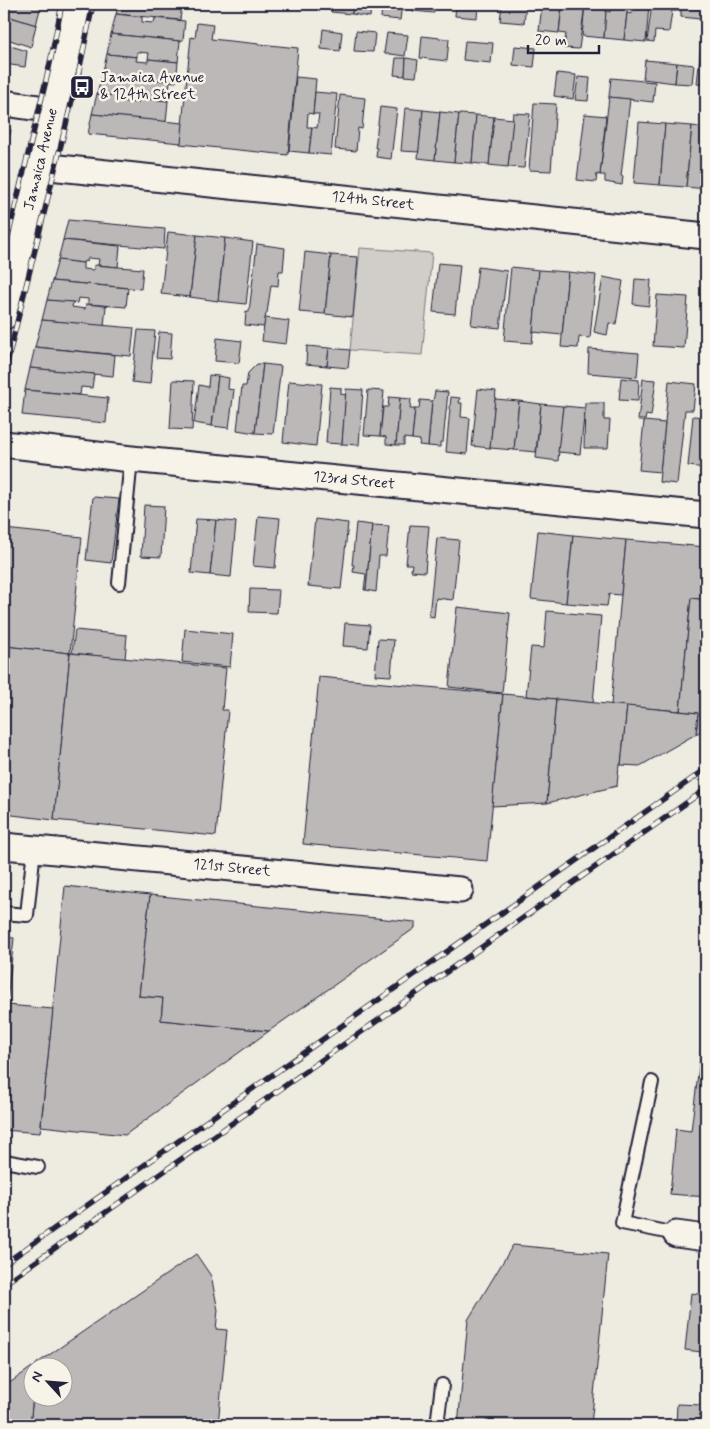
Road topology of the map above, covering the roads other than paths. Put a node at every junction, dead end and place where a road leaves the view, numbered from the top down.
1 (78, 4) edge
2 (4, 103) edge
3 (53, 110) junction
4 (40, 166) junction
5 (706, 236) edge
6 (4, 315) edge
7 (4, 444) edge
8 (130, 459) junction
9 (706, 515) edge
10 (119, 583) dead end
11 (4, 846) edge
12 (34, 849) junction
13 (460, 890) dead end
14 (4, 913) edge
15 (652, 1082) dead end
16 (4, 1161) edge
17 (38, 1167) dead end
18 (676, 1234) joint
19 (706, 1238) edge
20 (442, 1385) dead end
21 (437, 1425) edge

1 - 3 main road, Jamaica Avenue
2 - 3 street
3 - 4 main road, Jamaica Avenue
4 - 5 street, 124th Street
4 - 6 main road, Jamaica Avenue
7 - 8 street, 123rd Street
8 - 9 street, 123rd Street
8 - 10 lane
11 - 12 street, 121st Street
12 - 13 street, 121st Street
12 - 14 lane
15 - 18 lane
16 - 17 lane
18 - 19 street
20 - 21 lane

